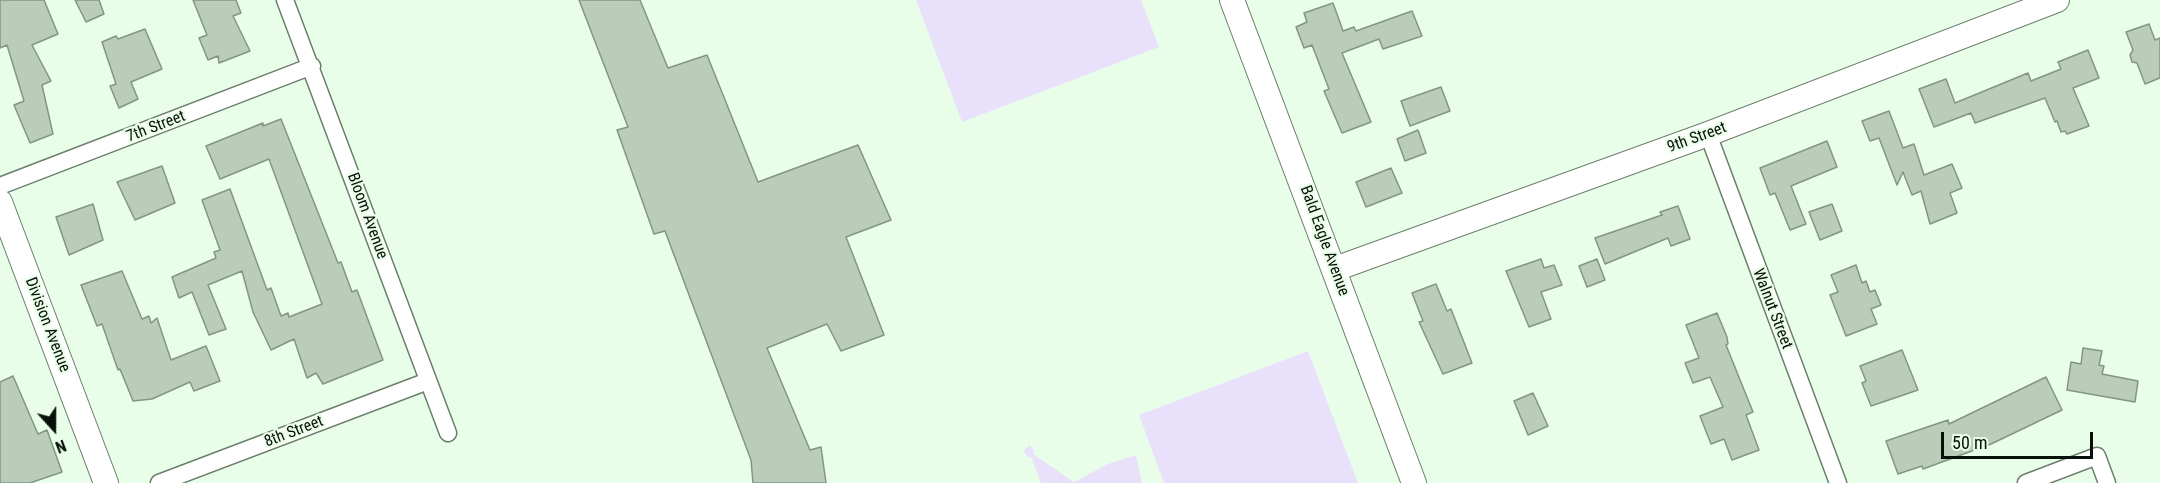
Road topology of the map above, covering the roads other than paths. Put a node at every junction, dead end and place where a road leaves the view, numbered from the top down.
1 (285, 0) edge
2 (1232, 0) edge
3 (2057, 0) edge
4 (312, 66) junction
5 (1708, 134) junction
6 (0, 186) edge
7 (0, 202) edge
8 (1335, 269) junction
9 (428, 381) junction
10 (448, 433) dead end
11 (106, 483) edge
12 (159, 483) edge
13 (1414, 483) edge
14 (1838, 483) edge
15 (2026, 483) edge
16 (2107, 483) edge

1 - 4 street, Bloom Avenue
2 - 8 street, Bald Eagle Avenue
3 - 5 street, 9th Street
4 - 6 street, 7th Street
4 - 9 street, Bloom Avenue
5 - 8 street, 9th Street
5 - 14 street, Walnut Street
7 - 11 street, Division Avenue
8 - 13 street, Bald Eagle Avenue
9 - 10 street, Bloom Avenue
9 - 12 street, 8th Street
15 - 16 street

